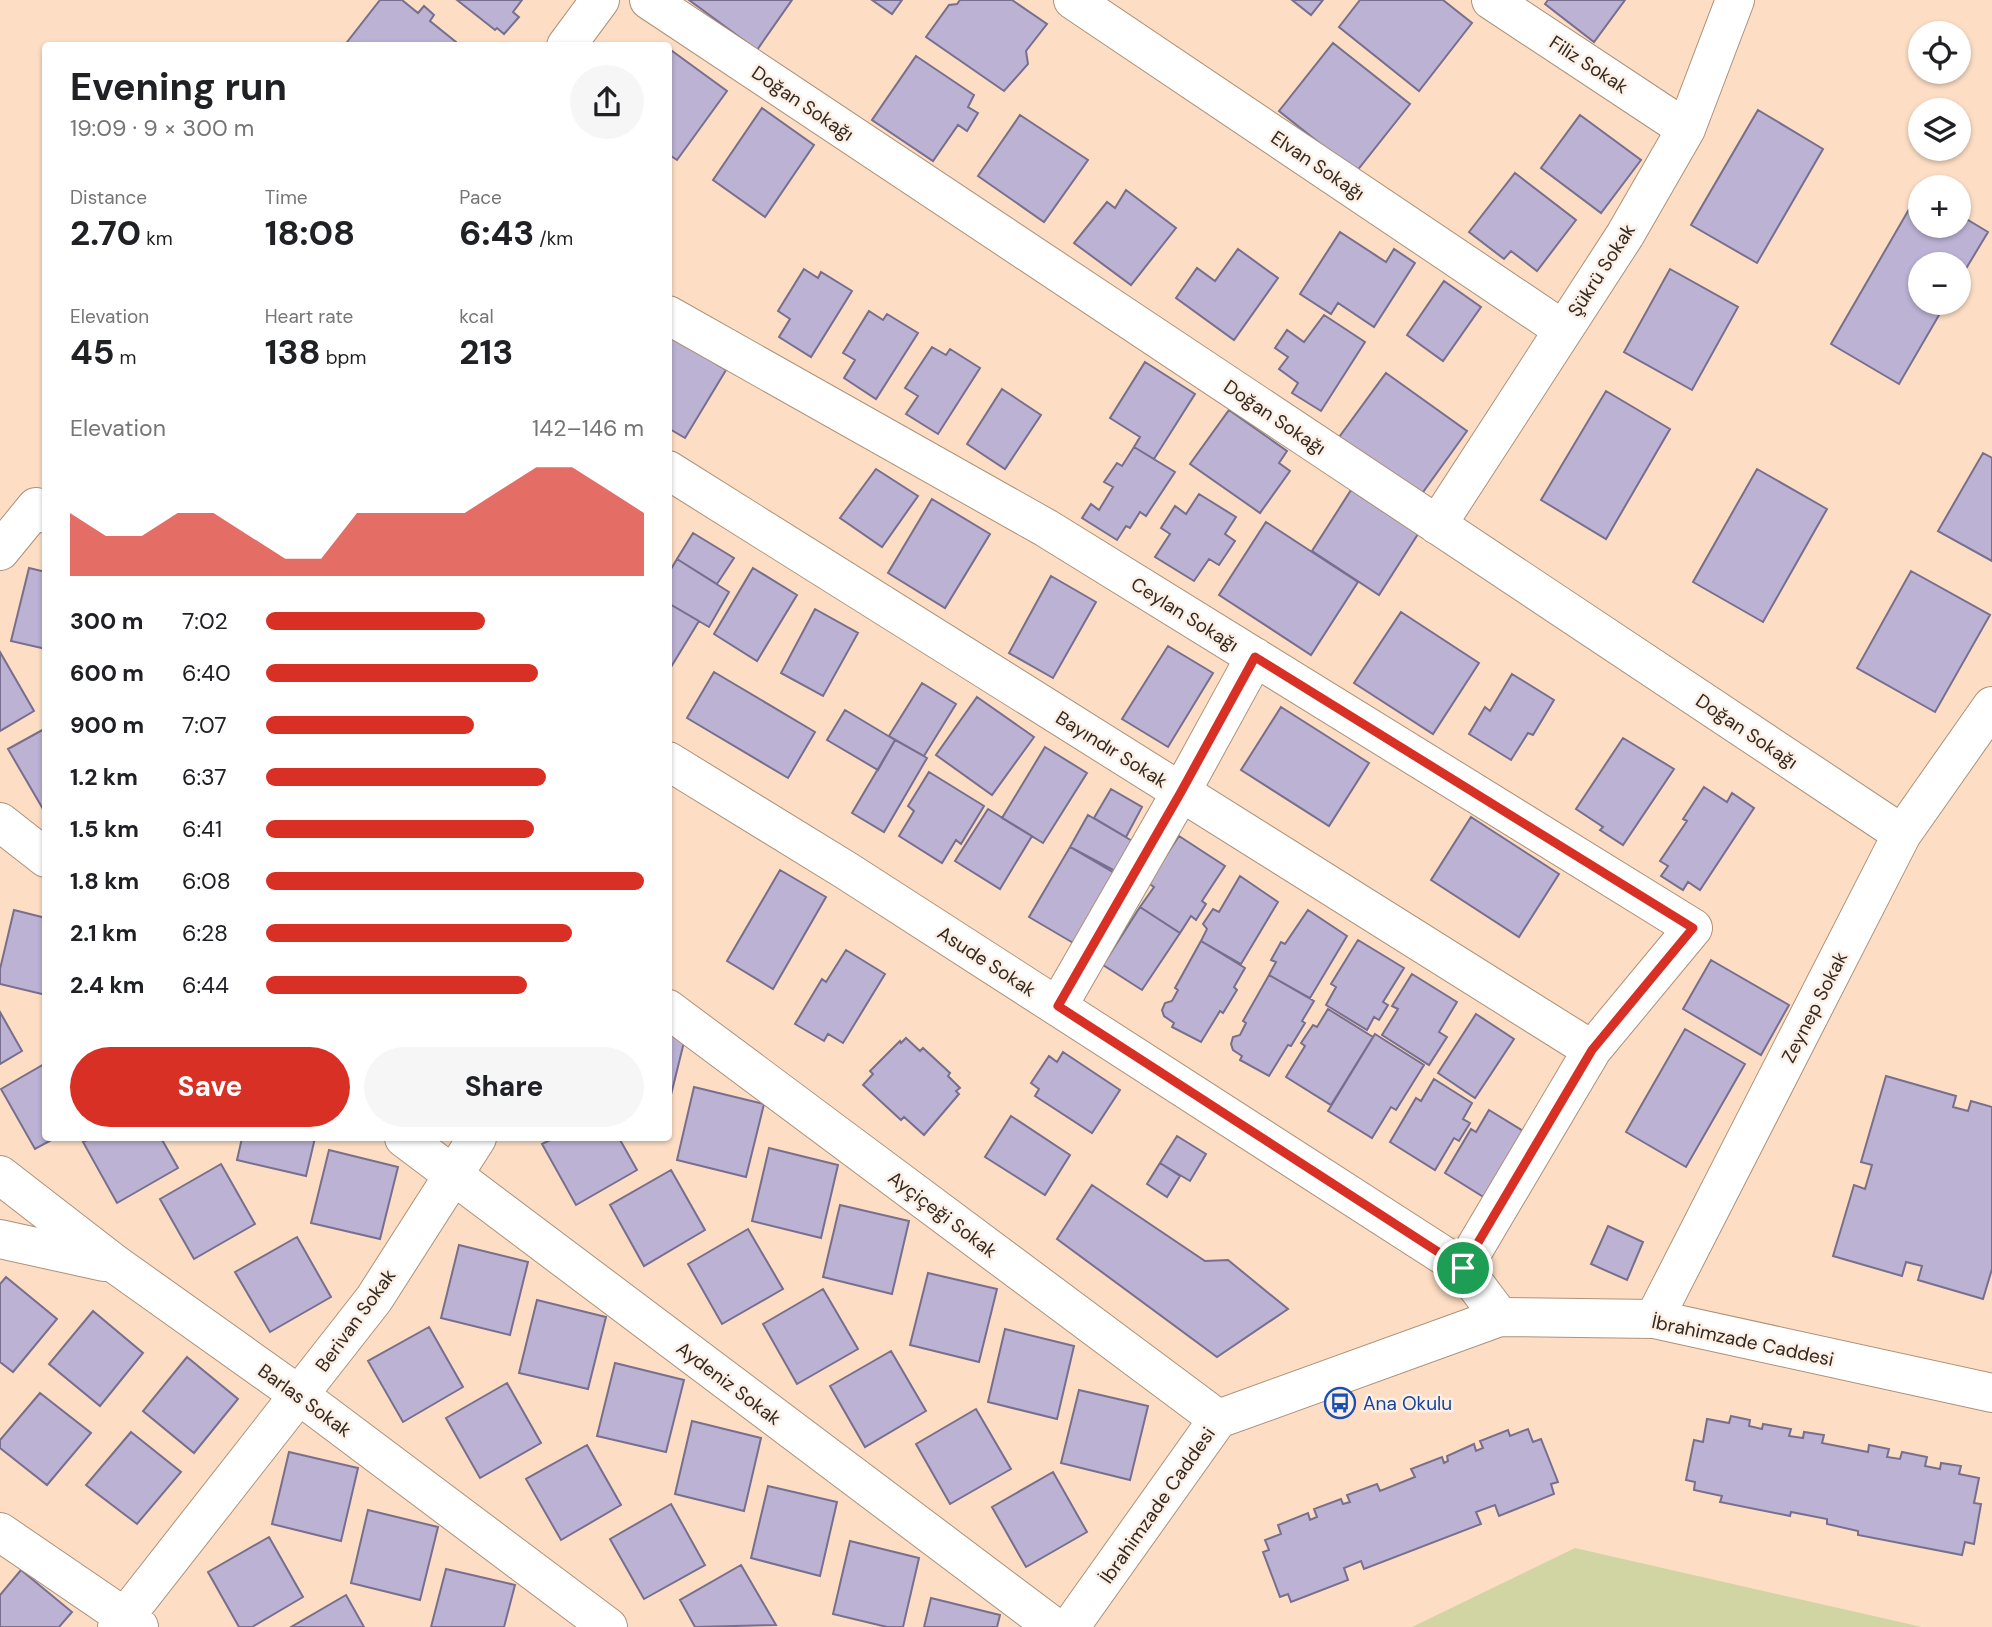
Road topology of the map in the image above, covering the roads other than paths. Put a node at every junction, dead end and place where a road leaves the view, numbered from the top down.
1 (600, 0) edge
2 (649, 0) edge
3 (1073, 0) edge
4 (1491, 0) edge
5 (1735, 0) edge
6 (569, 42) edge
7 (1686, 129) junction
8 (672, 317) edge
9 (1562, 329) junction
10 (672, 473) edge
11 (42, 511) edge
12 (1437, 525) junction
13 (0, 551) edge
14 (1255, 657) junction
15 (1992, 705) edge
16 (672, 763) edge
17 (1181, 792) junction
18 (0, 822) edge
19 (1902, 834) junction
20 (42, 855) edge
21 (1058, 1006) junction
22 (672, 1012) edge
23 (1592, 1050) junction
24 (408, 1141) edge
25 (475, 1141) edge
26 (0, 1175) edge
27 (452, 1175) junction
28 (0, 1239) edge
29 (115, 1264) junction
30 (1463, 1268) junction
31 (1500, 1317) junction
32 (1654, 1319) junction
33 (1992, 1393) edge
34 (299, 1395) junction
35 (1218, 1419) junction
36 (0, 1532) edge
37 (127, 1624) edge
38 (608, 1627) edge
39 (1054, 1627) edge
40 (1070, 1627) edge

1 - 6 street
2 - 12 street, Doğan Sokağı
3 - 9 street, Elvan Sokağı
4 - 7 street, Filiz Sokak
5 - 7 street, Şükrü Sokak
7 - 9 street, Şükrü Sokak
8 - 14 street, Ceylan Sokağı
9 - 12 street, Şükrü Sokak
10 - 17 street, Bayındır Sokak
11 - 13 street
12 - 19 street, Doğan Sokağı
14 - 17 street
14 - 23 street, Ceylan Sokağı
15 - 19 street, Zeynep Sokak
16 - 21 street, Asude Sokak
17 - 21 street
17 - 23 street, Bayındır Sokak
18 - 20 street
19 - 32 street, Zeynep Sokak
21 - 30 street, Asude Sokak
22 - 35 street, Ayçiçeği Sokak
23 - 30 street
24 - 27 street, Aydeniz Sokak
25 - 27 street, Berivan Sokak
26 - 29 street, Barlas Sokak
27 - 34 street, Berivan Sokak
27 - 39 street, Aydeniz Sokak
28 - 29 street
29 - 34 street, Barlas Sokak
30 - 31 street, Asude Sokak
31 - 32 street, İbrahimzade Caddesi
31 - 35 street, İbrahimzade Caddesi
32 - 33 street, İbrahimzade Caddesi
34 - 37 street, Berivan Sokak
34 - 38 street, Barlas Sokak
35 - 40 street, İbrahimzade Caddesi
36 - 37 street

